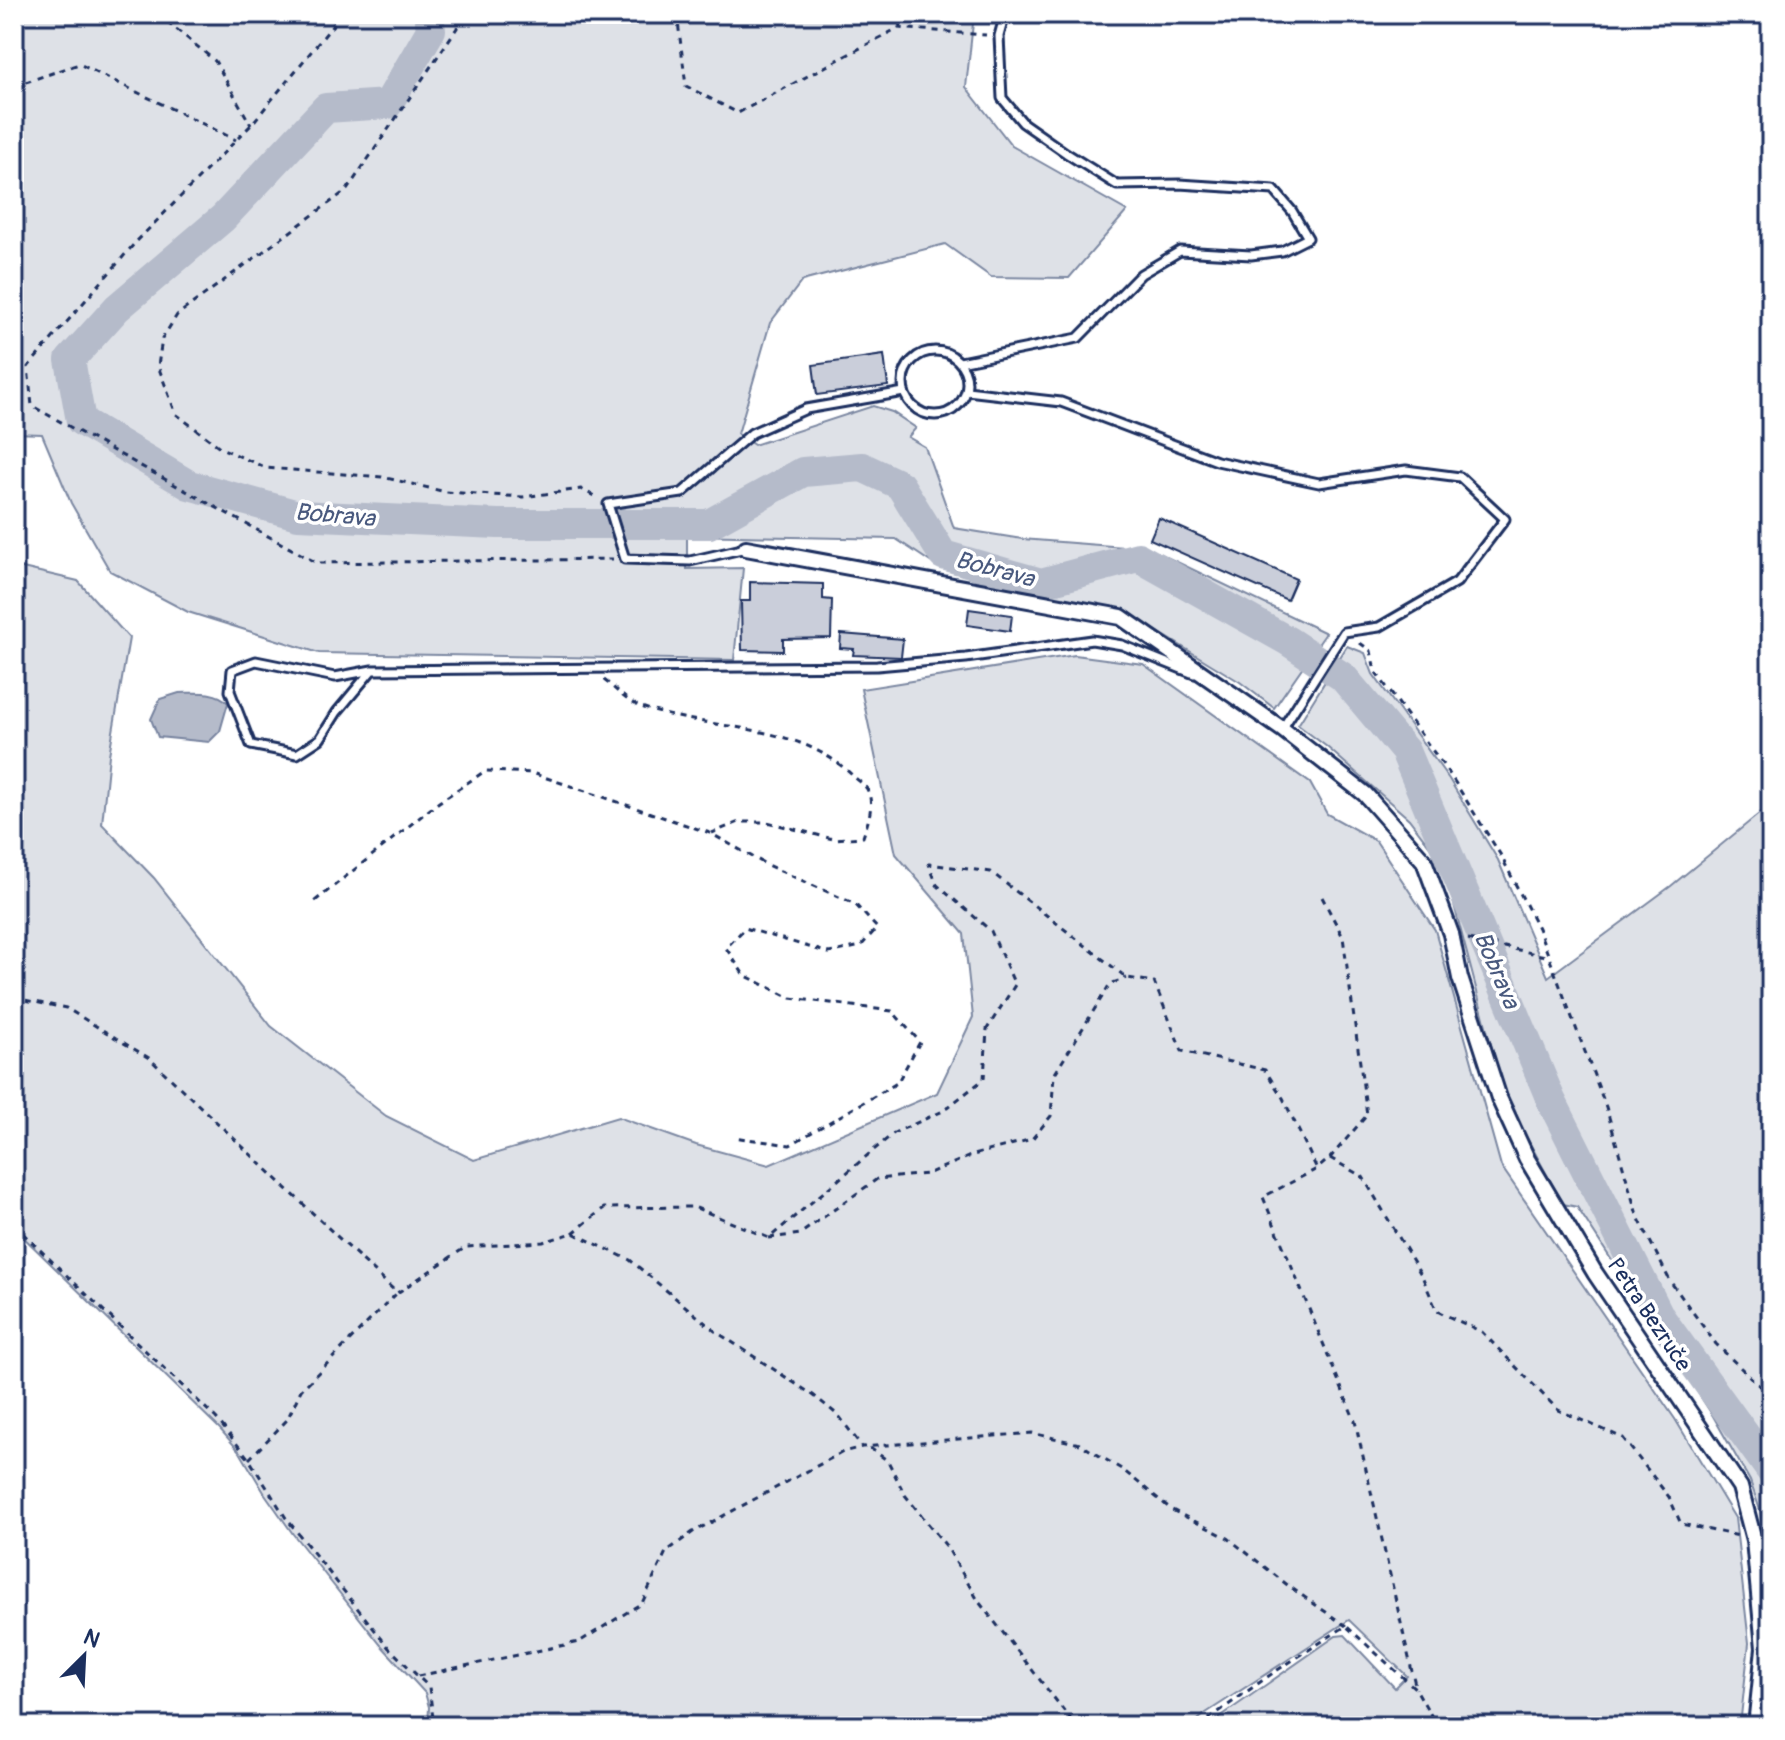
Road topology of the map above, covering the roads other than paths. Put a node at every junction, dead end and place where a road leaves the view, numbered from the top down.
1 (1005, 14) edge
2 (960, 362) junction
3 (967, 391) junction
4 (904, 392) junction
5 (746, 548) joint
6 (372, 670) junction
7 (1211, 680) junction
8 (1282, 729) junction
9 (1756, 1726) edge

1 - 2 lane
2 - 3 lane
2 - 4 lane
3 - 4 lane
3 - 8 lane
4 - 5 lane
5 - 7 street, Petra Bezruče
6 - 6 lane
6 - 7 lane
7 - 8 street, Petra Bezruče
8 - 9 street, Petra Bezruče

